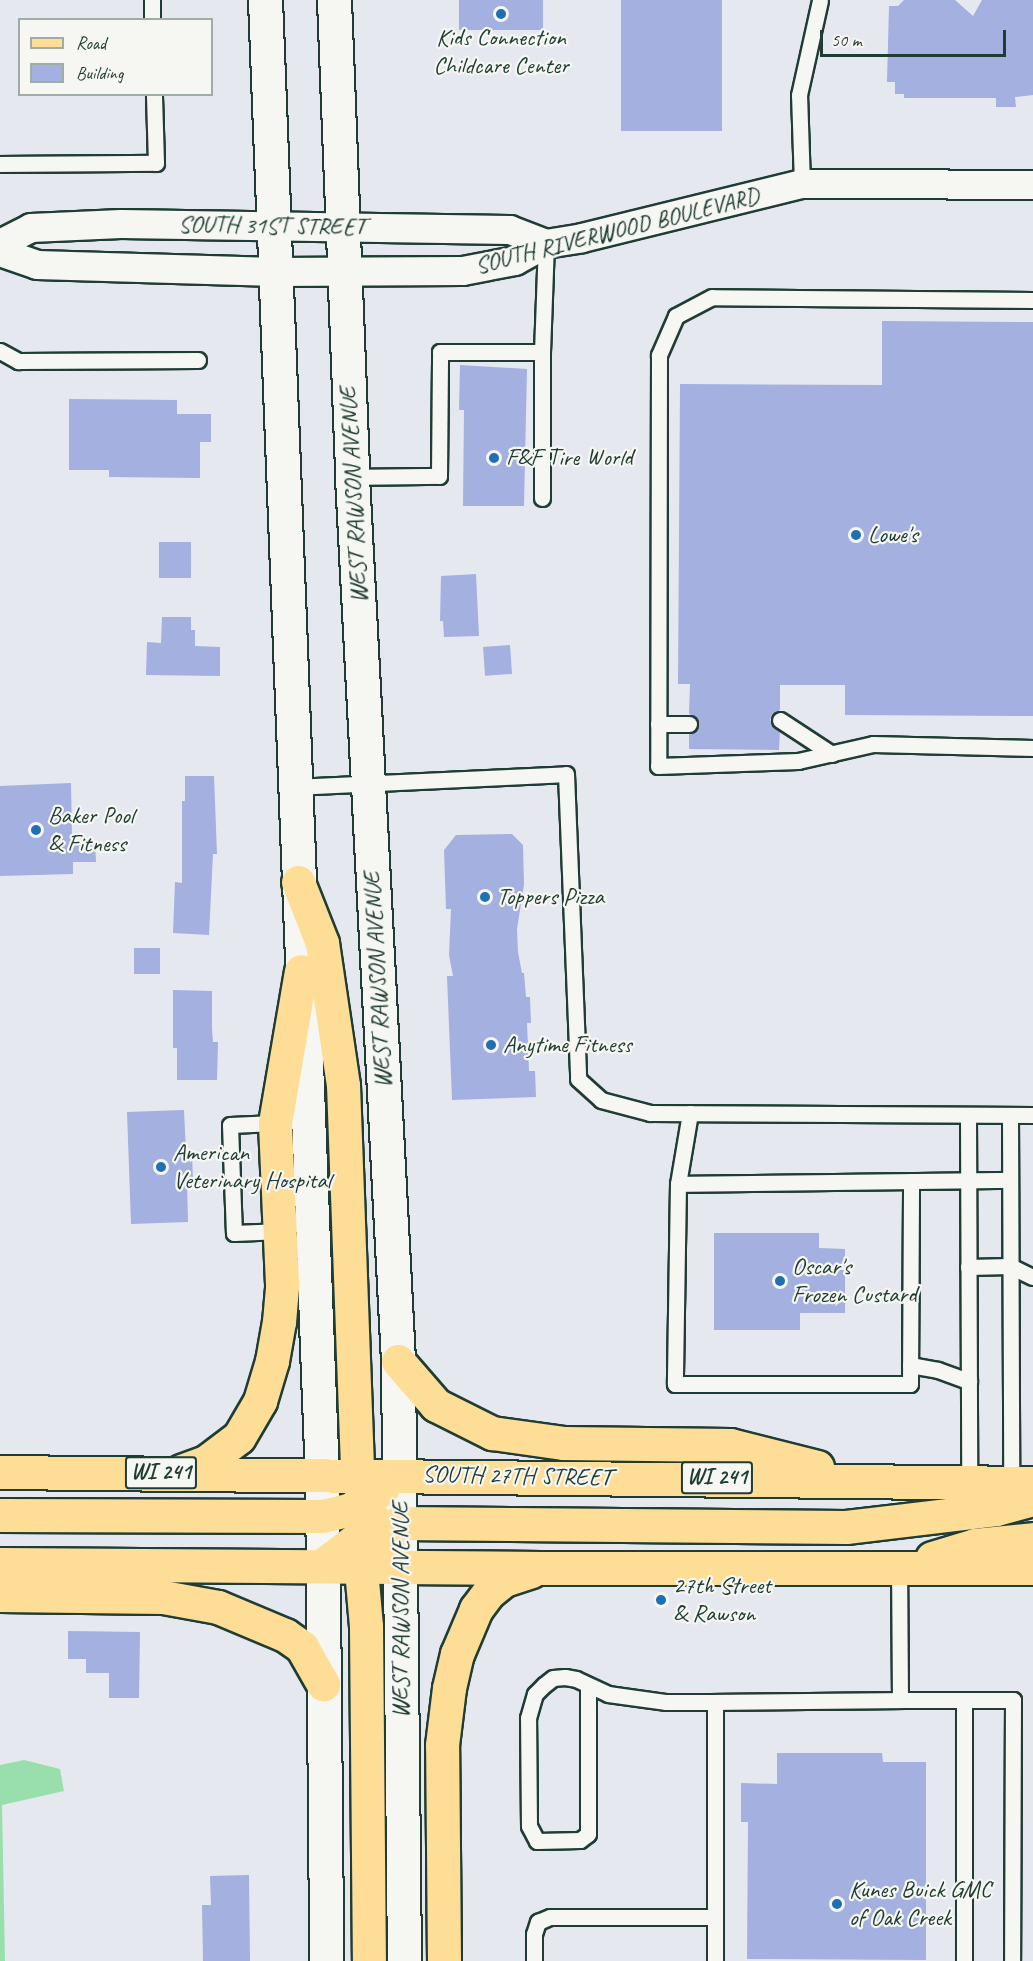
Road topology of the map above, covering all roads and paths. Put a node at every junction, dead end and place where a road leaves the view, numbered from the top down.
1 (152, 0) edge
2 (265, 0) edge
3 (334, 0) edge
4 (820, 0) edge
5 (152, 18) edge
6 (154, 96) edge
7 (0, 164) edge
8 (802, 184) junction
9 (1033, 185) edge
10 (274, 226) junction
11 (344, 228) junction
12 (0, 244) edge
13 (546, 244) junction
14 (0, 252) edge
15 (345, 271) junction
16 (276, 272) junction
17 (1033, 300) edge
18 (0, 351) edge
19 (542, 352) junction
20 (198, 360) dead end
21 (352, 477) junction
22 (542, 498) dead end
23 (780, 720) dead end
24 (658, 724) junction
25 (689, 724) dead end
26 (1033, 748) edge
27 (832, 754) junction
28 (368, 782) junction
29 (295, 787) junction
30 (298, 882) junction
31 (301, 971) junction
32 (690, 1113) junction
33 (968, 1115) junction
34 (1010, 1115) junction
35 (1033, 1115) edge
36 (275, 1123) junction
37 (1010, 1180) junction
38 (911, 1181) junction
39 (968, 1182) junction
40 (678, 1184) junction
41 (295, 1230) junction
42 (1010, 1266) junction
43 (968, 1267) junction
44 (1033, 1277) edge
45 (398, 1361) junction
46 (910, 1365) junction
47 (969, 1382) junction
48 (0, 1472) edge
49 (177, 1473) junction
50 (322, 1475) junction
51 (401, 1475) junction
52 (868, 1480) junction
53 (969, 1480) junction
54 (1026, 1488) edge
55 (0, 1515) edge
56 (361, 1520) junction
57 (1033, 1539) edge
58 (0, 1564) edge
59 (321, 1566) junction
60 (400, 1566) junction
61 (541, 1568) junction
62 (899, 1568) junction
63 (1033, 1568) edge
64 (0, 1595) edge
65 (323, 1684) junction
66 (588, 1687) junction
67 (900, 1701) junction
68 (964, 1701) junction
69 (715, 1702) junction
70 (715, 1917) junction
71 (326, 1961) edge
72 (369, 1961) edge
73 (404, 1961) edge
74 (444, 1961) edge
75 (534, 1961) edge
76 (715, 1961) edge
77 (964, 1961) edge
78 (1012, 1961) edge

1 - 5 lane
2 - 10 main road
3 - 11 main road, WEST RAWSON AVENUE
4 - 8 lane
6 - 7 lane
8 - 9 street, SOUTH RIVERWOOD BOULEVARD
8 - 13 street, SOUTH RIVERWOOD BOULEVARD
10 - 11 street, SOUTH 31ST STREET
10 - 12 street, SOUTH 31ST STREET
10 - 16 main road
11 - 13 street, SOUTH 31ST STREET
11 - 15 main road, WEST RAWSON AVENUE
13 - 15 street, SOUTH RIVERWOOD BOULEVARD
13 - 19 lane
14 - 16 street, SOUTH 31ST STREET
15 - 16 street, SOUTH 31ST STREET
15 - 21 main road, WEST RAWSON AVENUE
16 - 29 main road
17 - 24 lane
18 - 20 lane
19 - 21 lane
19 - 22 lane
21 - 28 main road, WEST RAWSON AVENUE
23 - 27 lane
24 - 25 lane
24 - 27 lane
26 - 27 lane
28 - 29 lane
28 - 32 lane
28 - 45 main road, WEST RAWSON AVENUE
29 - 30 main road
30 - 31 main road
30 - 56 main road
31 - 36 main road
31 - 41 main road
32 - 33 lane
32 - 40 lane
33 - 34 lane
33 - 39 lane
34 - 35 lane
34 - 37 lane
36 - 41 main road
36 - 41 lane
37 - 39 lane
37 - 42 lane
38 - 39 lane
38 - 40 lane
38 - 46 lane
39 - 43 lane
40 - 46 lane
41 - 49 main road
41 - 50 main road
42 - 43 lane
42 - 44 lane
42 - 54 lane
43 - 47 lane
45 - 51 main road, WEST RAWSON AVENUE
45 - 52 main road
46 - 47 lane
47 - 53 lane
48 - 49 main road, SOUTH 27TH STREET / WI 241
49 - 50 main road, SOUTH 27TH STREET / WI 241
50 - 56 main road, SOUTH 27TH STREET / WI 241
51 - 52 main road, SOUTH 27TH STREET / WI 241
51 - 56 main road, SOUTH 27TH STREET / WI 241
51 - 56 main road, WEST RAWSON AVENUE
52 - 53 main road, SOUTH 27TH STREET / WI 241
53 - 54 main road, SOUTH 27TH STREET / WI 241
54 - 56 main road
55 - 56 main road
56 - 59 main road, WEST RAWSON AVENUE
56 - 59 main road, SOUTH 27TH STREET / WI 241
56 - 60 main road, WEST RAWSON AVENUE
56 - 72 main road
57 - 62 main road
58 - 59 main road, SOUTH 27TH STREET / WI 241
59 - 65 main road, WEST RAWSON AVENUE
60 - 61 main road
60 - 73 main road, WEST RAWSON AVENUE
61 - 62 main road
61 - 74 main road
62 - 63 main road
62 - 67 lane
64 - 65 main road
65 - 71 main road, WEST RAWSON AVENUE
66 - 66 lane
66 - 69 lane
67 - 68 lane
67 - 69 lane
68 - 77 lane
68 - 78 lane
69 - 70 lane
70 - 75 lane
70 - 76 lane

